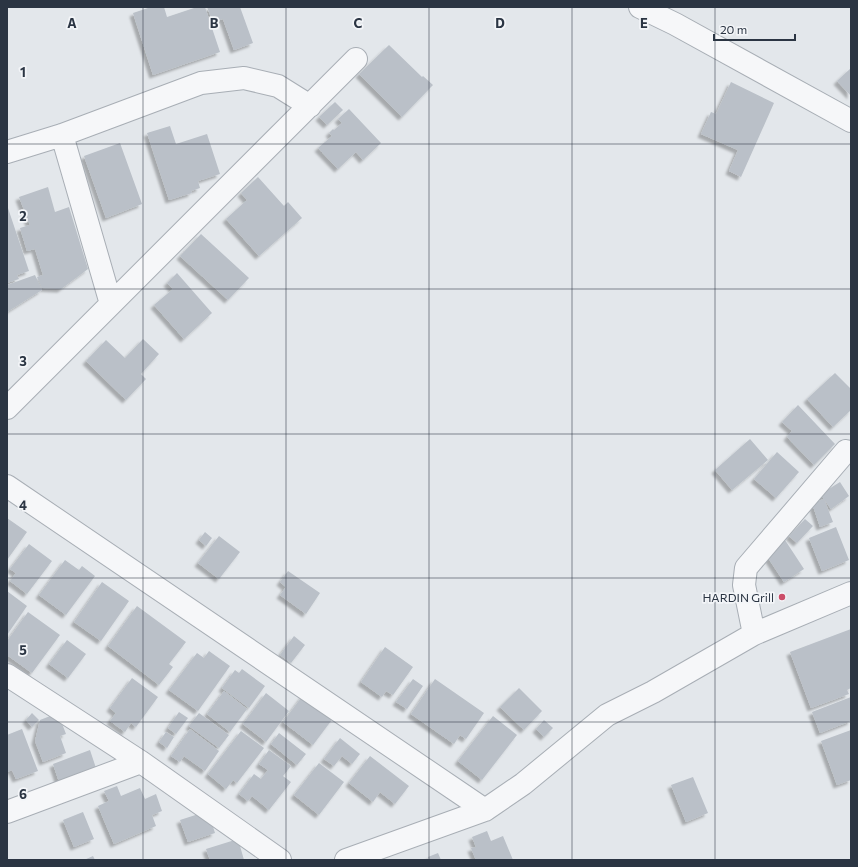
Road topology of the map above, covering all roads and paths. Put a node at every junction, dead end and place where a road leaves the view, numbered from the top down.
1 (640, 7) edge
2 (356, 59) dead end
3 (310, 106) junction
4 (851, 121) edge
5 (62, 135) junction
6 (7, 152) edge
7 (111, 304) junction
8 (7, 408) edge
9 (846, 451) dead end
10 (7, 486) edge
11 (851, 593) edge
12 (754, 634) junction
13 (7, 675) edge
14 (141, 762) junction
15 (485, 810) junction
16 (7, 812) edge
17 (280, 860) edge
18 (346, 860) edge

1 - 4 street
2 - 3 street
3 - 5 street
3 - 7 street
5 - 6 street
5 - 7 street
7 - 8 street
9 - 12 street
10 - 15 street
11 - 12 street
12 - 15 street
13 - 14 street
14 - 16 street
14 - 17 street
15 - 18 street

